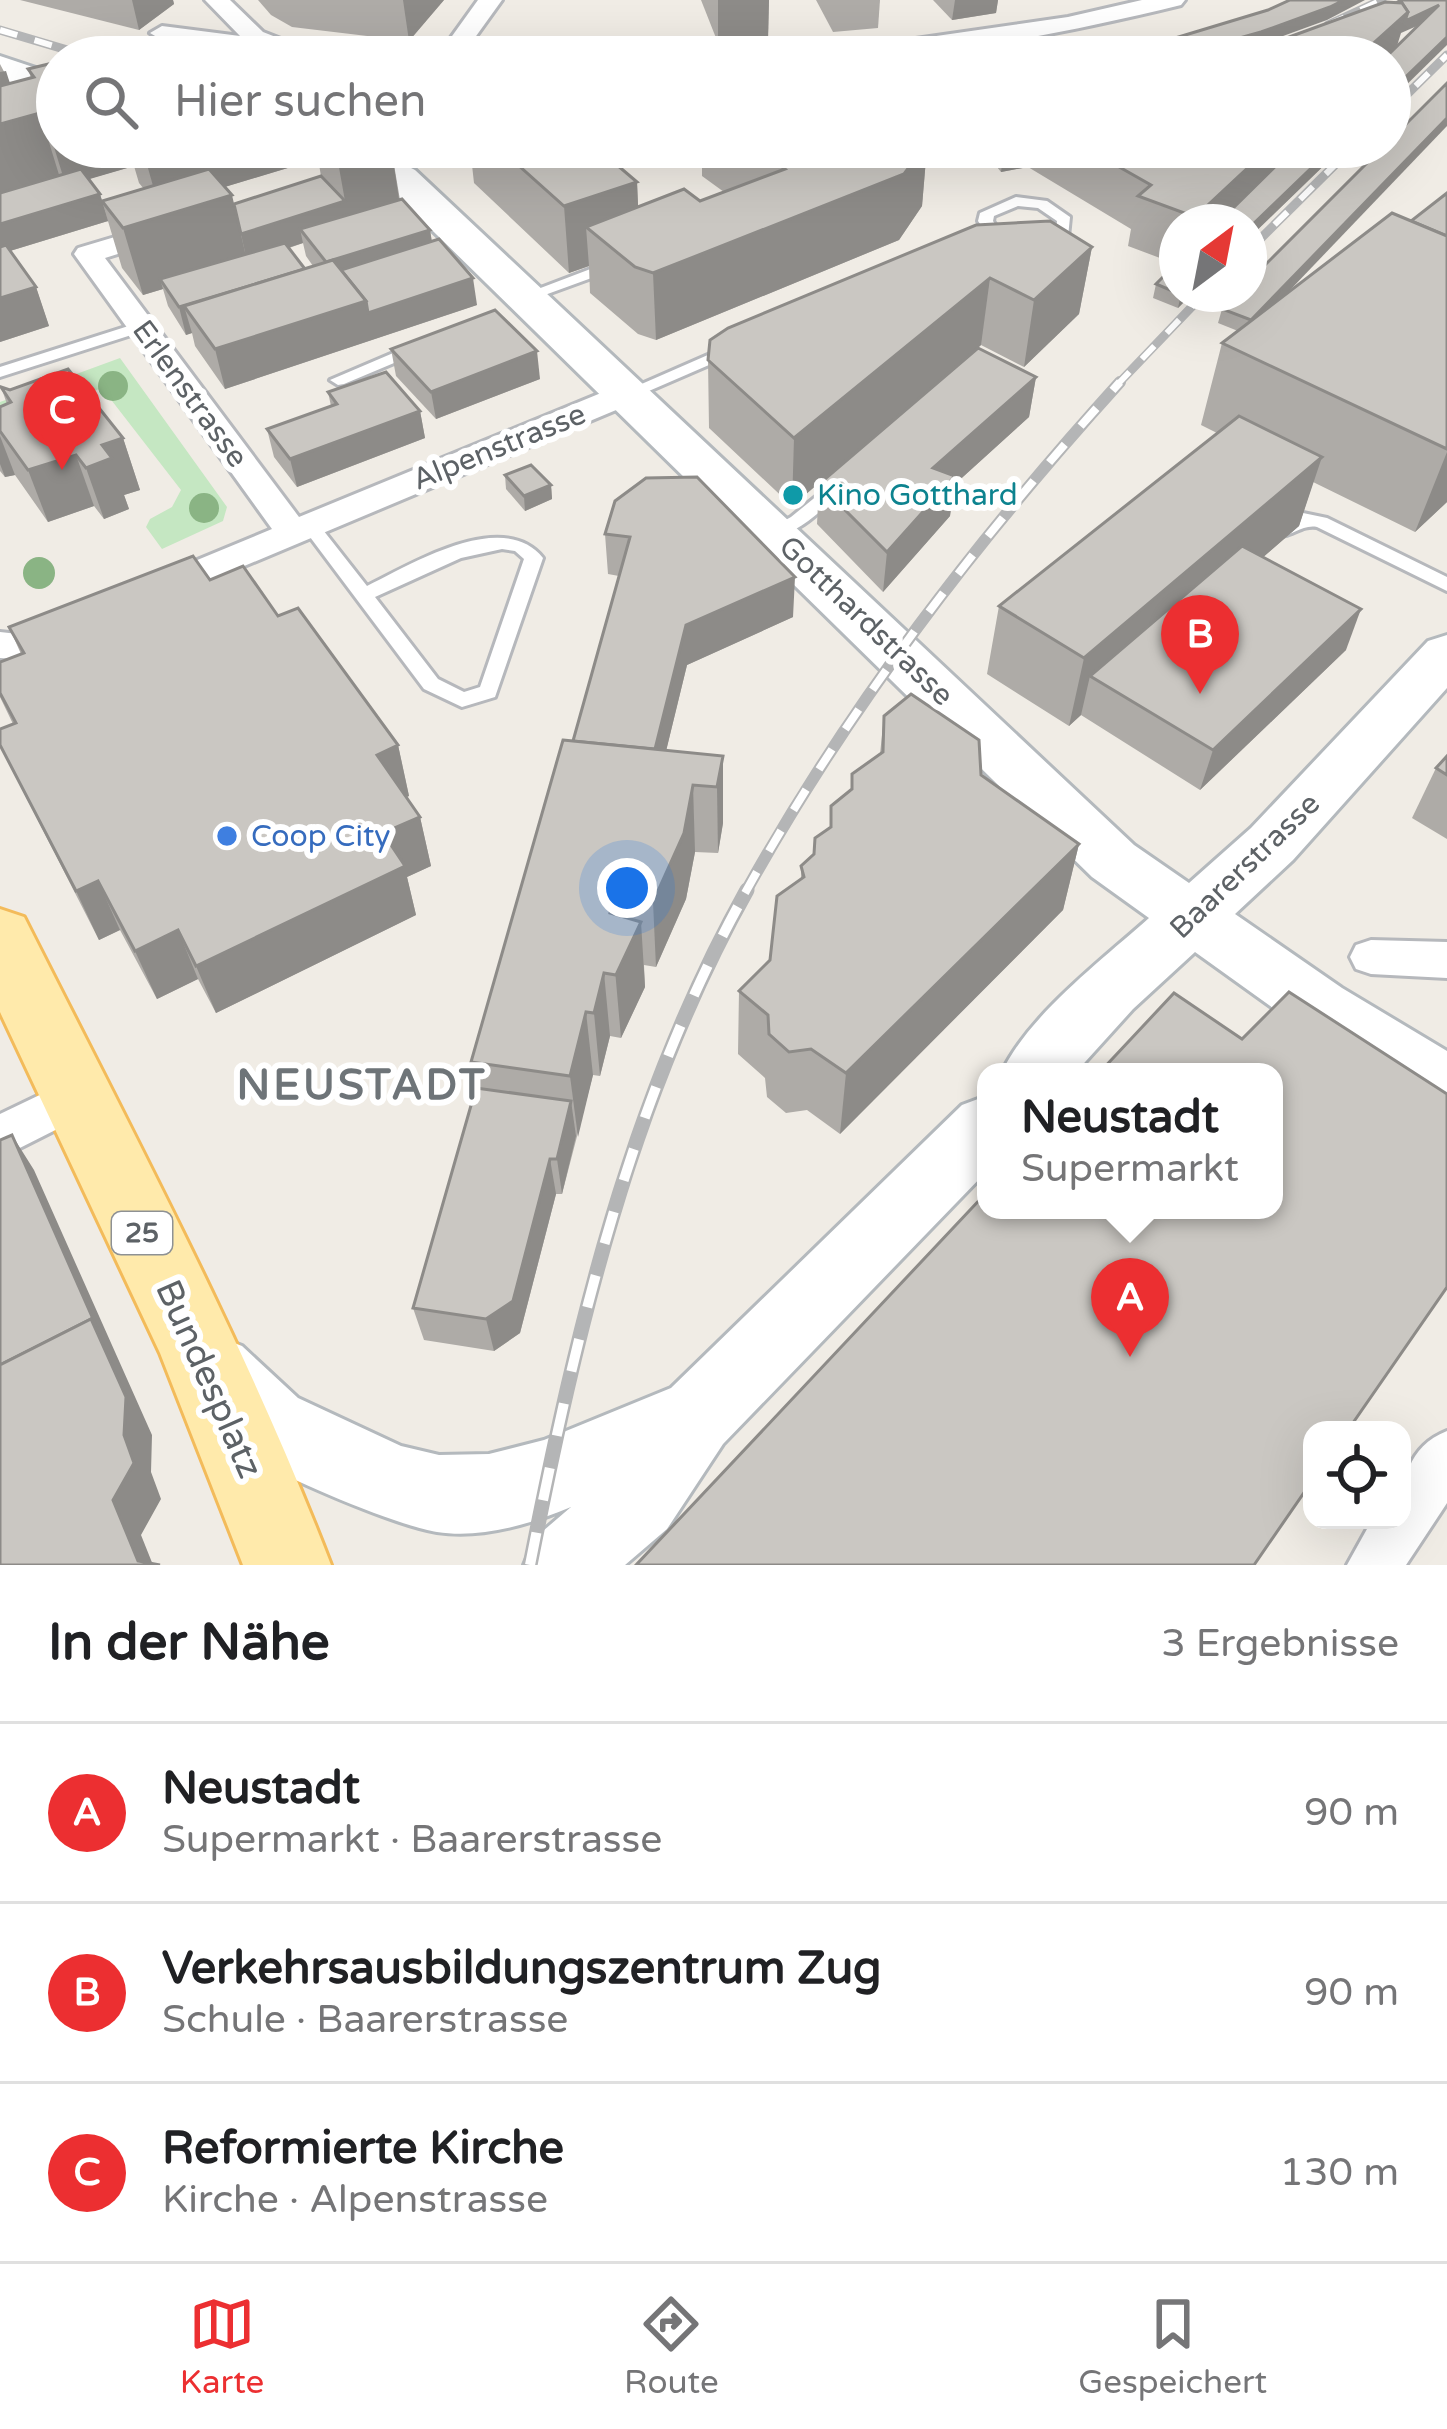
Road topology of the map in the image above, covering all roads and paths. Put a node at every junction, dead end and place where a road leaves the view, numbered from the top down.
1 (217, 0) edge
2 (490, 0) edge
3 (1173, 0) edge
4 (162, 33) dead end
5 (183, 36) edge
6 (253, 36) edge
7 (464, 36) edge
8 (985, 36) edge
9 (4, 62) edge
10 (36, 77) edge
11 (350, 168) edge
12 (387, 168) edge
13 (328, 180) edge
14 (197, 220) edge
15 (988, 238) joint
16 (639, 256) edge
17 (520, 304) junction
18 (141, 326) junction
19 (442, 338) edge
20 (757, 338) edge
21 (0, 372) edge
22 (338, 380) dead end
23 (629, 393) junction
24 (850, 474) edge
25 (302, 529) junction
26 (773, 532) junction
27 (1277, 533) edge
28 (1447, 585) edge
29 (366, 594) junction
30 (128, 602) edge
31 (85, 620) edge
32 (1447, 654) edge
33 (7, 655) edge
34 (1195, 918) junction
35 (0, 937) edge
36 (1371, 957) dead end
37 (1447, 960) edge
38 (1043, 1063) edge
39 (1447, 1085) edge
40 (73, 1099) junction
41 (977, 1135) edge
42 (0, 1137) edge
43 (210, 1366) junction
44 (696, 1417) junction
45 (1447, 1457) edge
46 (286, 1565) edge
47 (564, 1565) edge
48 (1374, 1565) edge

1 - 6 street
2 - 7 street
3 - 8 street
4 - 5 street
9 - 10 street
11 - 13 street
12 - 17 street, Gotthardstrasse
14 - 18 street, Erlenstrasse
15 - 15 lane
16 - 17 lane
17 - 23 street, Gotthardstrasse
18 - 21 lane
18 - 25 street, Erlenstrasse
19 - 22 lane
20 - 23 lane, Alpenstrasse
23 - 25 street, Alpenstrasse
23 - 26 street, Gotthardstrasse
24 - 26 lane
25 - 29 lane
25 - 30 street, Alpenstrasse
26 - 34 street, Gotthardstrasse
27 - 28 lane
29 - 29 lane
31 - 33 street
32 - 34 street, Baarerstrasse
34 - 38 street, Baarerstrasse
34 - 39 street, Gotthardstrasse
35 - 40 main road, Bundesplatz / 25
36 - 37 street
40 - 42 street
40 - 43 main road, Bundesplatz / 25
41 - 44 street
43 - 44 street
43 - 46 main road, Bundesplatz / 25
44 - 47 street
45 - 48 street

